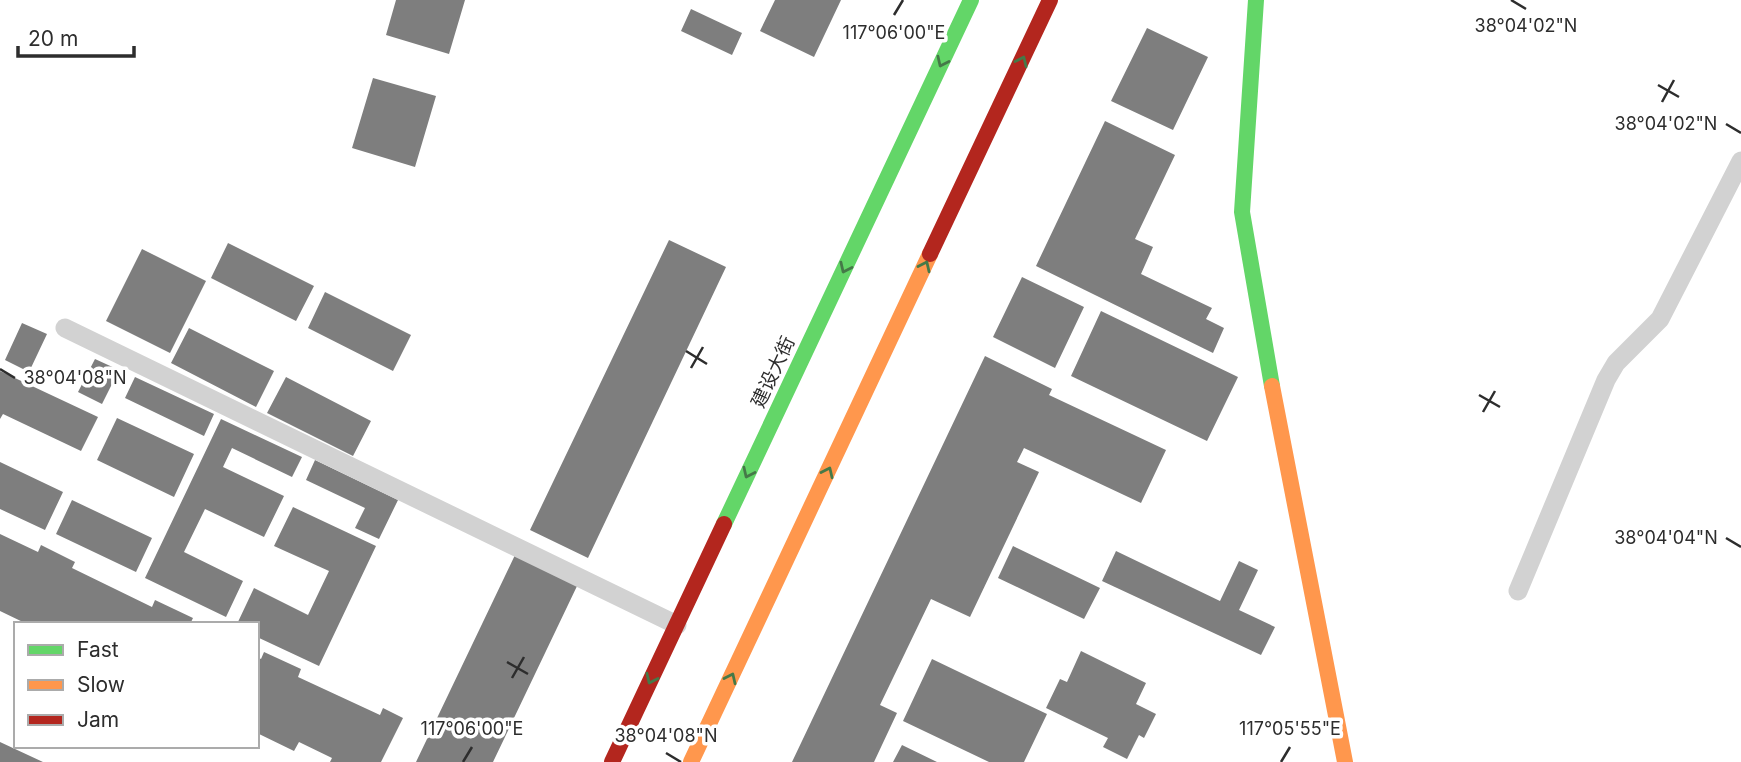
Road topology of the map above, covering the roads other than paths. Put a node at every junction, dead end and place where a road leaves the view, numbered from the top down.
1 (971, 0) edge
2 (1050, 0) edge
3 (1256, 0) edge
4 (1741, 161) edge
5 (65, 328) dead end
6 (1518, 591) dead end
7 (677, 625) junction
8 (612, 762) edge
9 (691, 762) edge
10 (1345, 762) edge

1 -> 7 main road, 建设大街
9 -> 2 main road
3 - 10 main road
4 - 6 lane
5 - 7 lane
7 -> 8 main road, 建设大街

